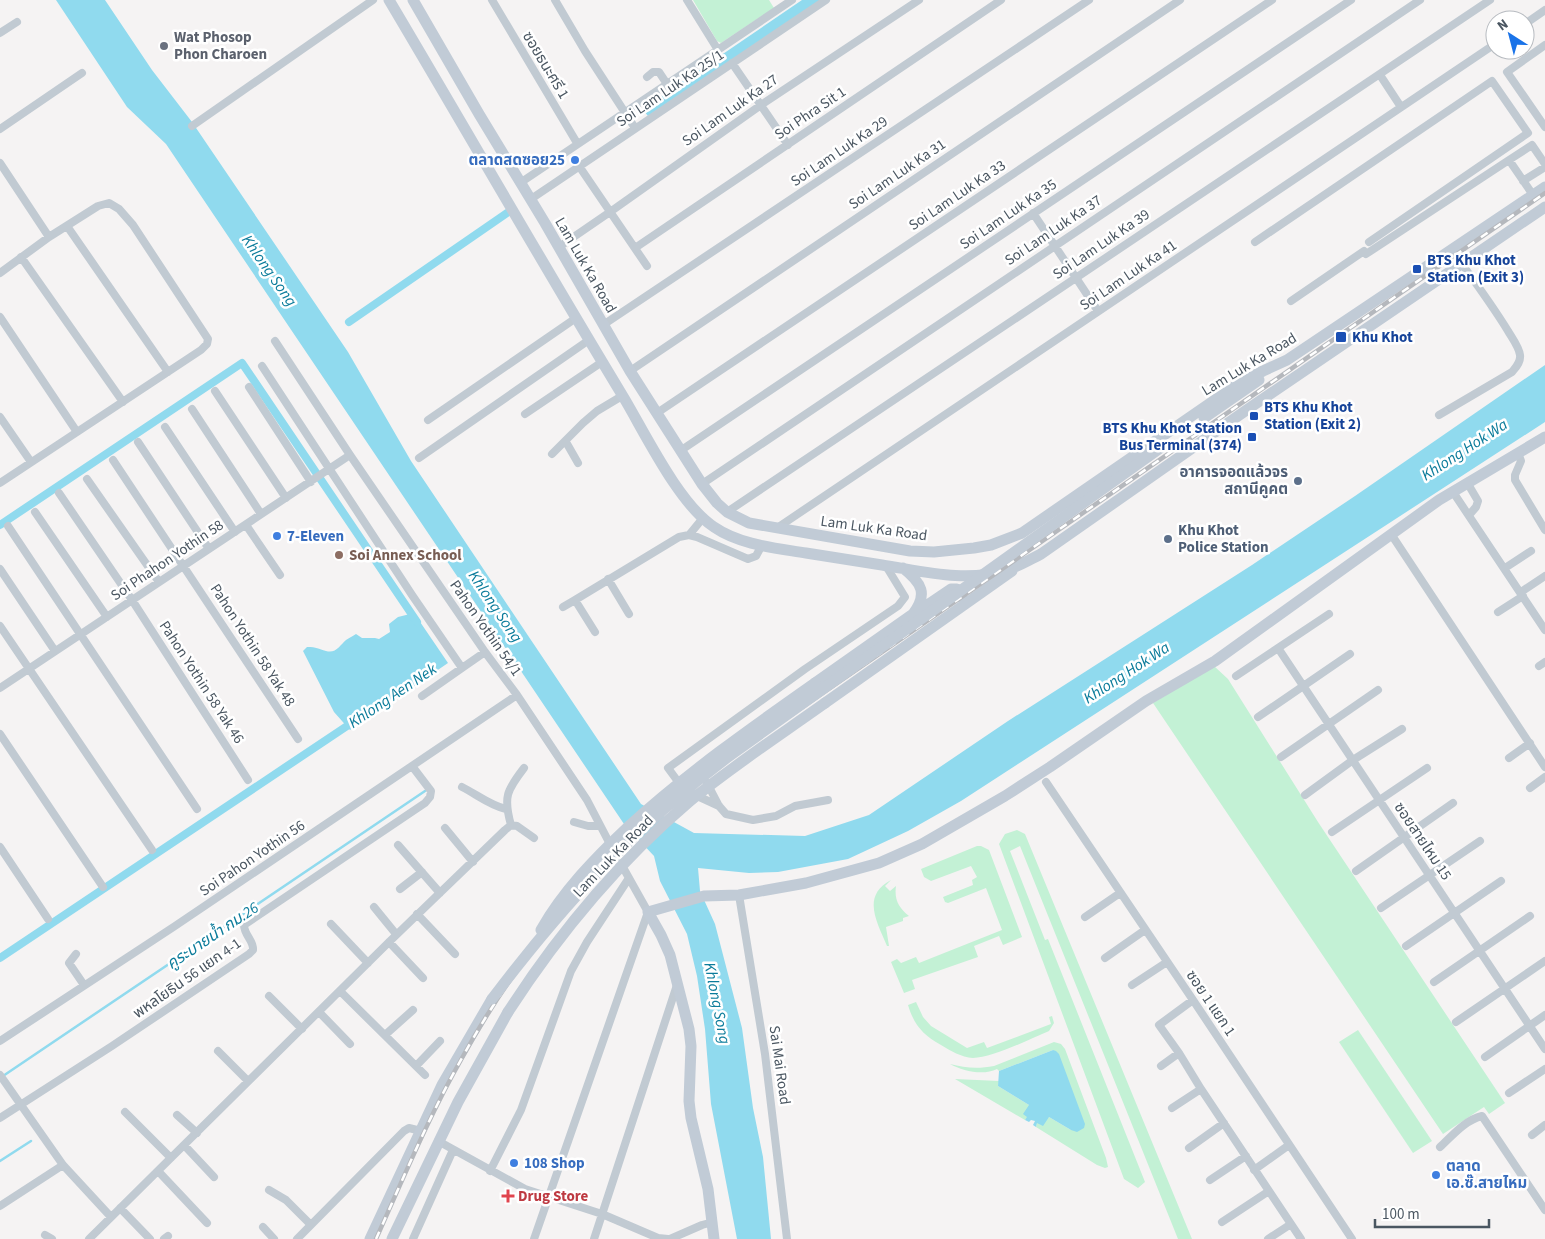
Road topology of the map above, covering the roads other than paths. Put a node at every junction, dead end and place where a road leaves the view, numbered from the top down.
1 (373, 0) edge
2 (389, 0) edge
3 (413, 0) edge
4 (492, 0) edge
5 (555, 0) edge
6 (686, 0) edge
7 (792, 0) edge
8 (826, 0) edge
9 (919, 0) edge
10 (1001, 0) edge
11 (1089, 0) edge
12 (1180, 0) edge
13 (1272, 0) edge
14 (1351, 0) edge
15 (1420, 0) edge
16 (1490, 0) edge
17 (17, 22) dead end
18 (0, 33) edge
19 (1545, 45) edge
20 (718, 50) junction
21 (1485, 51) edge
22 (732, 63) junction
23 (82, 73) dead end
24 (1380, 75) junction
25 (647, 77) dead end
26 (667, 84) junction
27 (761, 105) junction
28 (1401, 108) junction
29 (624, 113) junction
30 (192, 126) dead end
31 (1545, 127) edge
32 (635, 128) junction
33 (0, 129) edge
34 (1522, 138) junction
35 (577, 143) junction
36 (788, 144) junction
37 (1528, 147) junction
38 (1542, 154) edge
39 (1508, 160) junction
40 (0, 163) edge
41 (1545, 165) edge
42 (580, 166) junction
43 (1524, 181) junction
44 (520, 183) junction
45 (1545, 187) edge
46 (1533, 195) junction
47 (531, 199) junction
48 (610, 212) junction
49 (1543, 212) edge
50 (1033, 213) junction
51 (67, 226) junction
52 (49, 237) junction
53 (1255, 242) dead end
54 (1368, 242) dead end
55 (1054, 245) junction
56 (558, 246) junction
57 (635, 248) junction
58 (21, 257) junction
59 (1462, 264) junction
60 (647, 266) dead end
61 (0, 273) edge
62 (1076, 277) junction
63 (1291, 301) dead end
64 (1098, 311) junction
65 (0, 317) edge
66 (576, 318) junction
67 (603, 325) junction
68 (589, 340) junction
69 (275, 341) dead end
70 (1287, 360) junction
71 (602, 362) junction
72 (262, 366) dead end
73 (630, 371) junction
74 (168, 372) junction
75 (249, 388) dead end
76 (215, 391) dead end
77 (622, 396) junction
78 (124, 402) junction
79 (192, 409) dead end
80 (656, 413) junction
81 (525, 414) dead end
82 (1439, 415) dead end
83 (0, 417) edge
84 (428, 420) dead end
85 (164, 426) dead end
86 (77, 432) junction
87 (1545, 437) edge
88 (138, 442) dead end
89 (566, 442) junction
90 (680, 450) junction
91 (1518, 453) junction
92 (552, 454) dead end
93 (350, 455) junction
94 (419, 458) dead end
95 (113, 460) dead end
96 (31, 462) junction
97 (578, 462) dead end
98 (329, 469) junction
99 (316, 478) junction
100 (87, 479) dead end
101 (0, 483) edge
102 (702, 484) junction
103 (1468, 484) junction
104 (1454, 492) junction
105 (58, 493) dead end
106 (286, 498) junction
107 (35, 512) dead end
108 (727, 512) junction
109 (261, 514) junction
110 (1469, 515) junction
111 (702, 518) junction
112 (246, 525) junction
113 (8, 526) dead end
114 (777, 528) junction
115 (1545, 530) edge
116 (235, 532) junction
117 (1391, 534) junction
118 (689, 535) junction
119 (762, 545) junction
120 (209, 549) junction
121 (1531, 551) dead end
122 (1024, 563) junction
123 (184, 566) junction
124 (886, 566) junction
125 (903, 568) junction
126 (1505, 568) junction
127 (0, 569) edge
128 (280, 575) dead end
129 (1545, 576) edge
130 (608, 579) junction
131 (159, 582) junction
132 (1522, 594) junction
133 (132, 600) junction
134 (575, 600) junction
135 (563, 607) dead end
136 (959, 609) junction
137 (1498, 612) dead end
138 (629, 614) dead end
139 (913, 614) junction
140 (1329, 614) dead end
141 (107, 617) junction
142 (0, 626) edge
143 (1544, 627) edge
144 (595, 632) dead end
145 (81, 634) junction
146 (1278, 648) junction
147 (55, 651) junction
148 (485, 652) junction
149 (1350, 654) dead end
150 (462, 668) junction
151 (28, 669) junction
152 (1236, 676) dead end
153 (1, 684) edge
154 (1303, 686) junction
155 (1378, 690) dead end
156 (517, 695) junction
157 (422, 696) dead end
158 (1258, 717) dead end
159 (1328, 723) junction
160 (1402, 729) dead end
161 (0, 734) edge
162 (298, 739) dead end
163 (1530, 744) junction
164 (691, 752) junction
165 (1281, 757) dead end
166 (1509, 758) dead end
167 (1353, 760) junction
168 (412, 766) junction
169 (1545, 767) edge
170 (524, 768) dead end
171 (1427, 768) dead end
172 (1545, 777) edge
173 (248, 780) dead end
174 (1046, 782) dead end
175 (462, 787) dead end
176 (1530, 788) dead end
177 (1305, 794) dead end
178 (1379, 799) junction
179 (828, 800) dead end
180 (1453, 803) dead end
181 (719, 806) junction
182 (196, 809) dead end
183 (506, 809) junction
184 (574, 822) dead end
185 (511, 825) junction
186 (600, 826) junction
187 (445, 828) dead end
188 (1332, 832) dead end
189 (1404, 837) junction
190 (534, 838) dead end
191 (1480, 841) dead end
192 (398, 845) dead end
193 (0, 847) edge
194 (152, 850) dead end
195 (473, 862) junction
196 (1356, 871) dead end
197 (422, 872) junction
198 (1429, 875) junction
199 (629, 878) junction
200 (1501, 881) dead end
201 (103, 886) dead end
202 (400, 889) dead end
203 (440, 893) junction
204 (1120, 893) junction
205 (739, 895) junction
206 (374, 908) dead end
207 (1381, 908) dead end
208 (648, 912) junction
209 (1454, 913) junction
210 (417, 914) junction
211 (1530, 916) dead end
212 (1086, 917) dead end
213 (48, 919) dead end
214 (331, 924) dead end
215 (1145, 930) junction
216 (396, 934) junction
217 (389, 942) junction
218 (1406, 946) dead end
219 (529, 951) junction
220 (1480, 951) junction
221 (76, 954) dead end
222 (455, 954) dead end
223 (1105, 958) dead end
224 (1545, 961) edge
225 (1167, 962) junction
226 (368, 963) junction
227 (423, 978) dead end
228 (1434, 982) dead end
229 (84, 985) junction
230 (677, 985) junction
231 (1132, 985) dead end
232 (1504, 988) junction
233 (340, 991) junction
234 (270, 996) dead end
235 (1193, 1000) junction
236 (412, 1010) dead end
237 (320, 1012) junction
238 (1545, 1016) edge
239 (1456, 1022) dead end
240 (1529, 1026) junction
241 (302, 1029) junction
242 (384, 1035) junction
243 (0, 1041) edge
244 (440, 1042) dead end
245 (350, 1044) dead end
246 (1545, 1049) edge
247 (218, 1051) dead end
248 (1179, 1053) junction
249 (1485, 1057) dead end
250 (416, 1066) junction
251 (1161, 1066) dead end
252 (1545, 1069) edge
253 (425, 1075) dead end
254 (2, 1077) edge
255 (248, 1081) junction
256 (1201, 1089) junction
257 (1509, 1094) dead end
258 (20, 1105) junction
259 (1172, 1108) dead end
260 (125, 1112) dead end
261 (177, 1115) dead end
262 (0, 1118) edge
263 (1224, 1123) junction
264 (1545, 1125) edge
265 (421, 1131) junction
266 (197, 1133) junction
267 (1532, 1134) dead end
268 (438, 1141) junction
269 (184, 1145) junction
270 (1289, 1145) junction
271 (1440, 1147) dead end
272 (1189, 1148) dead end
273 (453, 1150) junction
274 (1246, 1156) junction
275 (171, 1158) junction
276 (62, 1165) junction
277 (1254, 1170) junction
278 (158, 1171) junction
279 (490, 1171) junction
280 (214, 1177) dead end
281 (1210, 1180) dead end
282 (269, 1190) dead end
283 (1269, 1191) junction
284 (548, 1197) junction
285 (0, 1206) edge
286 (120, 1208) junction
287 (1545, 1210) edge
288 (602, 1214) junction
289 (111, 1217) junction
290 (713, 1222) junction
291 (1222, 1222) dead end
292 (207, 1223) dead end
293 (311, 1224) junction
294 (1291, 1224) junction
295 (262, 1227) dead end
296 (1350, 1236) edge
297 (89, 1239) edge
298 (150, 1239) edge
299 (274, 1239) edge
300 (297, 1239) edge
301 (370, 1239) edge
302 (392, 1239) edge
303 (412, 1239) edge
304 (534, 1239) edge
305 (594, 1239) edge
306 (658, 1239) edge
307 (669, 1239) edge
308 (714, 1239) edge
309 (787, 1239) edge
310 (1268, 1239) edge
311 (1301, 1239) edge
312 (1341, 1239) edge

1 - 30 street
2 - 66 main road, Lam Luk Ka Road
3 - 44 main road, Lam Luk Ka Road
4 - 35 street, ซอยธนะศรี 1
5 - 29 street
6 - 20 street
7 - 20 street
8 - 22 street, Soi Lam Luk Ka 25/1
9 - 27 street, Soi Lam Luk Ka 27
10 - 36 street, Soi Phra Sit 1
11 - 67 street, Soi Lam Luk Ka 29
12 - 73 street, Soi Lam Luk Ka 31
13 - 80 street, Soi Lam Luk Ka 33
14 - 50 street, Soi Lam Luk Ka 35
15 - 55 street, Soi Lam Luk Ka 37
16 - 24 street, Soi Lam Luk Ka 39
17 - 18 street
19 - 31 street
20 - 26 street
21 - 28 street, Soi Lam Luk Ka 41
22 - 27 street
22 - 32 street, Soi Lam Luk Ka 25/1
23 - 33 street
24 - 28 street
24 - 62 street, Soi Lam Luk Ka 39
25 - 26 street
26 - 29 street
27 - 36 street
27 - 48 street, Soi Lam Luk Ka 27
28 - 64 street, Soi Lam Luk Ka 41
29 - 32 street
29 - 35 street
32 - 42 street, Soi Lam Luk Ka 25/1
34 - 37 street
34 - 53 street
34 - 54 street
35 - 44 street
36 - 57 street, Soi Phra Sit 1
37 - 38 street
37 - 39 street
38 - 41 street
39 - 43 street
39 - 63 street
40 - 52 street
41 - 43 street
42 - 47 street, Soi Lam Luk Ka 25/1
42 - 48 street
43 - 46 street
44 - 47 main road, Lam Luk Ka Road
45 - 46 main road, Lam Luk Ka Road
46 - 70 main road, Lam Luk Ka Road
47 - 56 main road, Lam Luk Ka Road
48 - 56 street, Soi Lam Luk Ka 27
48 - 57 street
49 - 59 main road, Lam Luk Ka Road
50 - 55 street
50 - 90 street, Soi Lam Luk Ka 35
51 - 52 street
51 - 74 street
51 - 74 street
52 - 58 street
55 - 62 street
55 - 102 street, Soi Lam Luk Ka 37
56 - 67 main road, Lam Luk Ka Road
57 - 60 street
58 - 61 street
58 - 78 street
59 - 82 street
59 - 122 main road, Lam Luk Ka Road
62 - 64 street
62 - 108 street, Soi Lam Luk Ka 39
64 - 114 street, Soi Lam Luk Ka 41
65 - 86 street
66 - 68 main road, Lam Luk Ka Road
66 - 84 street
67 - 73 main road, Lam Luk Ka Road
68 - 71 main road, Lam Luk Ka Road
68 - 94 street
69 - 93 street, Pahon Yothin 54/1
70 - 114 main road, Lam Luk Ka Road
70 - 219 main road, Lam Luk Ka Road, bridge
71 - 77 main road, Lam Luk Ka Road
71 - 81 street
72 - 98 street
73 - 80 main road, Lam Luk Ka Road
74 - 78 street
75 - 99 street
76 - 106 street
77 - 89 street
77 - 111 main road, Lam Luk Ka Road
78 - 86 street
79 - 109 street
80 - 90 main road, Lam Luk Ka Road
83 - 96 street
85 - 116 street
86 - 96 street
87 - 91 main road
88 - 120 street
89 - 92 street
89 - 97 street
90 - 102 main road, Lam Luk Ka Road
91 - 103 main road
91 - 115 street
93 - 98 street, Soi Phahon Yothin 58
93 - 148 street, Pahon Yothin 54/1
95 - 123 street, Pahon Yothin 58 Yak 48
96 - 101 street
98 - 99 street, Soi Phahon Yothin 58
98 - 150 street
99 - 106 street, Soi Phahon Yothin 58
100 - 131 street
102 - 108 main road, Lam Luk Ka Road
103 - 104 main road
103 - 110 street
104 - 110 street
104 - 117 main road
105 - 133 street, Pahon Yothin 58 Yak 46
106 - 109 street, Soi Phahon Yothin 58
107 - 141 street
108 - 114 main road, Lam Luk Ka Road
109 - 112 street, Soi Phahon Yothin 58
110 - 126 street
111 - 118 street
111 - 119 main road, Lam Luk Ka Road
112 - 116 street, Soi Phahon Yothin 58
112 - 128 street
113 - 145 street
116 - 120 street, Soi Phahon Yothin 58
117 - 163 street
117 - 205 main road
118 - 119 street
118 - 130 street
119 - 124 main road, Lam Luk Ka Road
120 - 123 street, Soi Phahon Yothin 58
121 - 126 street
122 - 125 main road, Lam Luk Ka Road
122 - 136 main road, Lam Luk Ka Road
123 - 131 street, Soi Phahon Yothin 58
123 - 162 street, Pahon Yothin 58 Yak 48
124 - 125 main road, Lam Luk Ka Road
124 - 164 street
125 - 139 main road
126 - 132 street
127 - 147 street
129 - 132 street
130 - 134 street
130 - 138 street
131 - 133 street, Soi Phahon Yothin 58
132 - 137 street
132 - 143 street
133 - 141 street, Soi Phahon Yothin 58
133 - 173 street, Pahon Yothin 58 Yak 46
134 - 135 street
134 - 144 street
136 - 139 main road
136 - 268 main road, Lam Luk Ka Road, bridge
139 - 219 main road, bridge
140 - 146 street
141 - 145 street, Soi Phahon Yothin 58
142 - 151 street
145 - 147 street, Soi Phahon Yothin 58
145 - 182 street
146 - 152 street
146 - 154 street, ซอยสายไหม 15
147 - 151 street, Soi Phahon Yothin 58
148 - 150 street
148 - 156 street, Pahon Yothin 54/1
149 - 154 street
150 - 157 street
151 - 153 street, Soi Phahon Yothin 58
151 - 194 street
154 - 158 street
154 - 159 street, ซอยสายไหม 15
155 - 159 street
156 - 168 street, Soi Pahon Yothin 56
156 - 186 street, Pahon Yothin 54/1
159 - 165 street
159 - 167 street, ซอยสายไหม 15
160 - 167 street
161 - 201 street
163 - 166 street
163 - 169 street
164 - 181 street
164 - 181 street
167 - 177 street
167 - 178 street, ซอยสายไหม 15
168 - 229 street, Soi Pahon Yothin 56
168 - 258 street, พหลโยธิน 56 แยก 4-1
170 - 183 street
171 - 178 street
172 - 176 street
174 - 204 street, ซอย 1 แยก 1
175 - 183 street
178 - 188 street
178 - 189 street, ซอยสายไหม 15
179 - 181 street
180 - 189 street
183 - 185 street
184 - 186 street
185 - 190 street
185 - 195 street
186 - 199 street, Pahon Yothin 54/1
187 - 195 street
189 - 196 street
189 - 198 street, ซอยสายไหม 15
191 - 198 street
192 - 197 street
193 - 213 street
195 - 203 street
197 - 202 street
197 - 203 street
198 - 207 street
198 - 209 street, ซอยสายไหม 15
199 - 208 street, Pahon Yothin 54/1
199 - 279 street
200 - 209 street
203 - 210 street
204 - 212 street
204 - 215 street, ซอย 1 แยก 1
205 - 208 main road
205 - 309 street, Sai Mai Road
206 - 216 street
208 - 230 main road
208 - 284 street
209 - 218 street
209 - 220 street, ซอยสายไหม 15
210 - 216 street
210 - 222 street
211 - 220 street
214 - 226 street
215 - 223 street
215 - 225 street, ซอย 1 แยก 1
216 - 217 street
217 - 226 street
217 - 227 street
219 - 265 main road, Lam Luk Ka Road, bridge
220 - 228 street
220 - 232 street, ซอยสายไหม 15
221 - 229 street
224 - 232 street
225 - 231 street
225 - 235 street, ซอย 1 แยก 1
226 - 233 street
229 - 243 street, Soi Pahon Yothin 56
230 - 288 street
230 - 290 main road
232 - 239 street
232 - 240 street, ซอยสายไหม 15
233 - 237 street
233 - 242 street
234 - 241 street
235 - 248 street
235 - 270 street, ซอย 1 แยก 1
236 - 242 street
237 - 241 street
237 - 245 street
238 - 240 street
240 - 246 street, ซอยสายไหม 15
240 - 249 street
241 - 255 street
242 - 250 street
244 - 250 street
247 - 255 street
248 - 251 street
248 - 256 street
250 - 253 street
252 - 257 street
254 - 258 street
255 - 266 street
256 - 259 street
256 - 263 street
258 - 262 street
258 - 276 street
260 - 275 street
261 - 266 street
263 - 272 street
263 - 274 street
264 - 267 street
265 - 293 street
265 - 301 main road, Lam Luk Ka Road
266 - 269 street
268 - 273 street
268 - 302 main road, Lam Luk Ka Road
269 - 275 street
269 - 280 street
270 - 277 street
270 - 296 street, ซอย 1 แยก 1
271 - 287 street
273 - 279 street
273 - 303 street
274 - 277 street
274 - 281 street
275 - 278 street
276 - 285 street
276 - 289 street
277 - 283 street
278 - 286 street
278 - 292 street
279 - 284 street
282 - 293 street
283 - 291 street
283 - 294 street
284 - 288 street
284 - 304 street
286 - 289 street
286 - 298 street
288 - 305 street
288 - 306 street
289 - 297 street
290 - 307 street
290 - 308 main road
293 - 300 street
294 - 310 street
294 - 311 street
295 - 299 street
296 - 312 street
306 - 307 street

